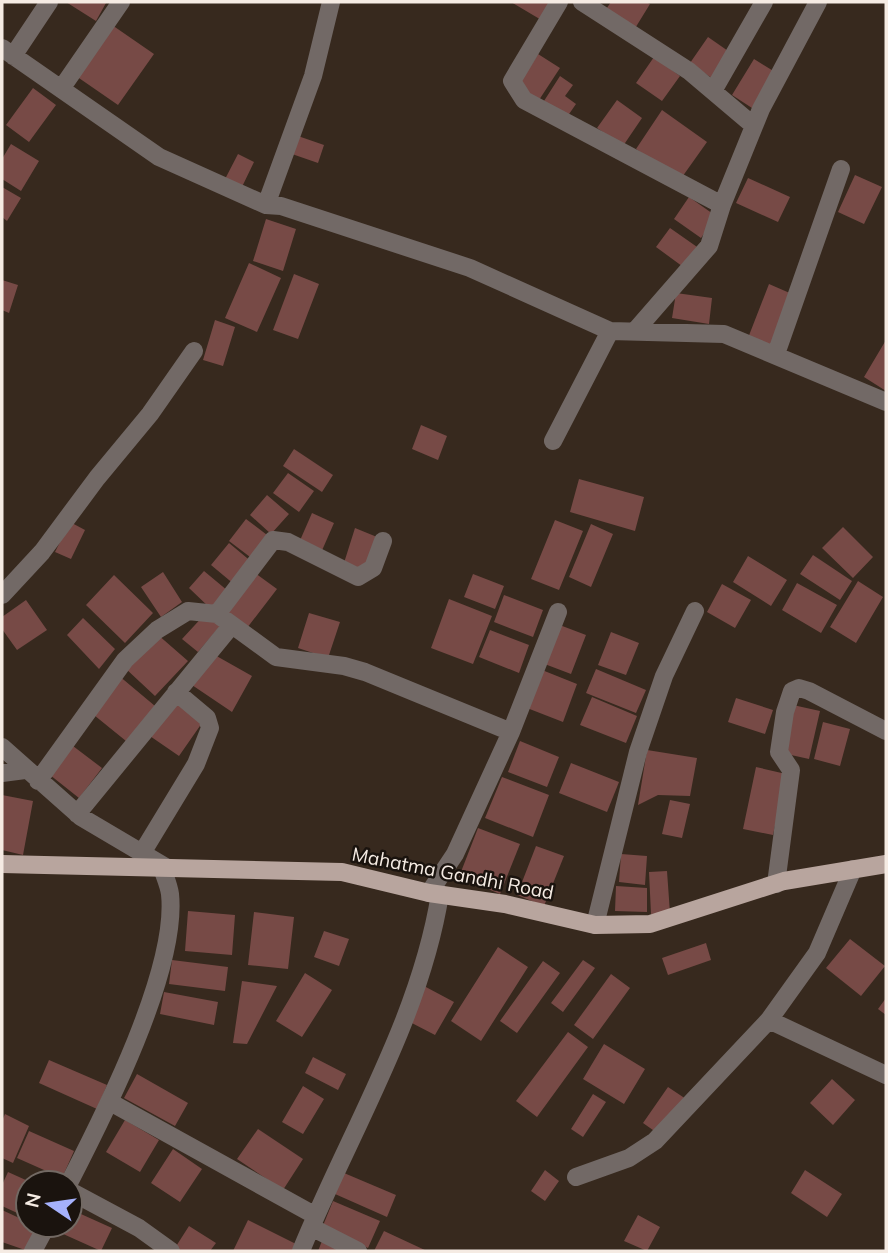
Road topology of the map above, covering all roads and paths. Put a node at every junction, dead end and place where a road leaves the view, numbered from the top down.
1 (50, 2) edge
2 (121, 2) edge
3 (331, 2) edge
4 (559, 2) edge
5 (582, 2) edge
6 (764, 2) edge
7 (818, 2) edge
8 (7, 52) edge
9 (61, 89) junction
10 (712, 90) junction
11 (754, 126) junction
12 (841, 169) dead end
13 (266, 205) junction
14 (722, 205) junction
15 (610, 331) junction
16 (635, 331) junction
17 (194, 351) dead end
18 (776, 354) junction
19 (886, 402) edge
20 (553, 441) dead end
21 (383, 541) dead end
22 (2, 595) edge
23 (695, 611) dead end
24 (558, 612) dead end
25 (224, 620) junction
26 (176, 692) junction
27 (886, 731) edge
28 (511, 732) junction
29 (2, 747) edge
30 (2, 773) edge
31 (31, 776) junction
32 (77, 814) junction
33 (142, 853) junction
34 (2, 864) edge
35 (886, 864) edge
36 (166, 868) junction
37 (853, 869) junction
38 (776, 884) junction
39 (434, 893) junction
40 (595, 925) junction
41 (769, 1020) junction
42 (886, 1076) edge
43 (110, 1102) junction
44 (76, 1169) edge
45 (576, 1177) dead end
46 (84, 1199) edge
47 (313, 1221) junction
48 (171, 1251) edge
49 (301, 1251) edge
50 (358, 1251) edge

1 - 8 street
2 - 9 street
3 - 13 street
4 - 14 street
5 - 10 street
6 - 10 street
7 - 11 street
8 - 9 street
9 - 13 street
10 - 11 street
11 - 14 street
12 - 18 street
13 - 15 street
14 - 16 street
15 - 16 street
15 - 20 street
16 - 18 street
17 - 22 street
18 - 19 street
21 - 25 street
23 - 40 street
24 - 28 street
25 - 26 street
25 - 28 street
25 - 31 street
26 - 32 street
26 - 33 street
27 - 38 street
28 - 39 street
29 - 31 street
30 - 31 street
31 - 32 street
32 - 33 street
33 - 36 street
34 - 36 main road, Mahatma Gandhi Road
35 - 37 main road, Mahatma Gandhi Road
36 - 39 main road, Mahatma Gandhi Road
36 - 43 street
37 - 38 main road, Mahatma Gandhi Road
37 - 41 street
38 - 40 main road, Mahatma Gandhi Road
39 - 40 main road, Mahatma Gandhi Road
39 - 47 street
41 - 42 street
41 - 45 street
43 - 44 street
43 - 47 street
46 - 48 street
47 - 49 street
47 - 50 street

